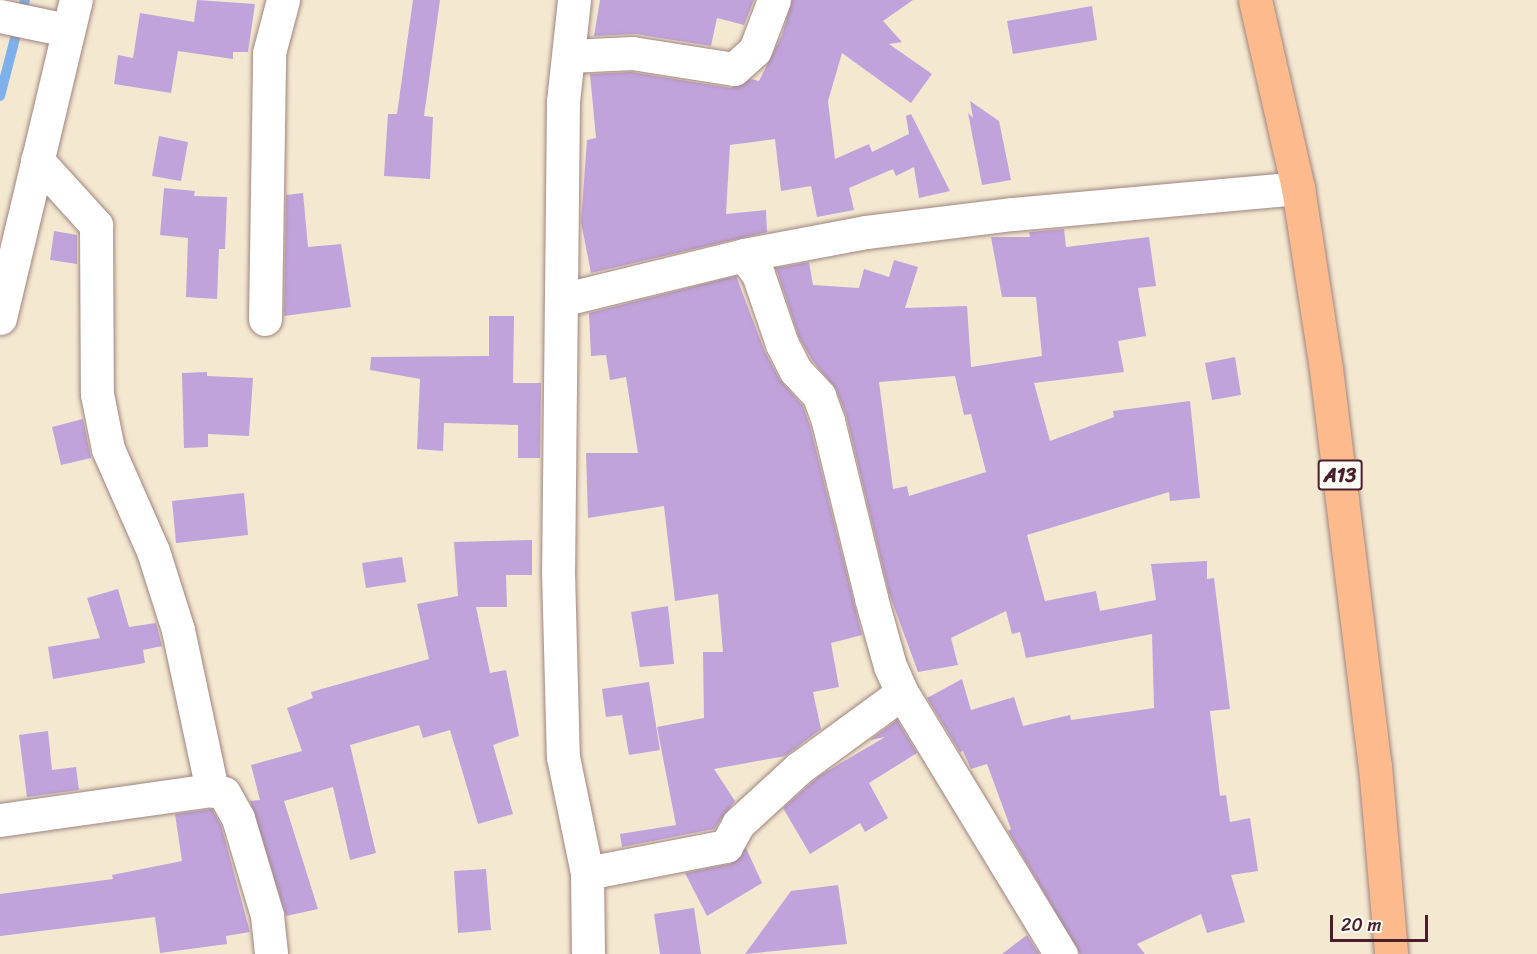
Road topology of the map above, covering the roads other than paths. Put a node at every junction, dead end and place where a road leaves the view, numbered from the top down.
1 (283, 0) edge
2 (574, 0) edge
3 (774, 0) edge
4 (1255, 0) edge
5 (0, 16) edge
6 (62, 18) edge
7 (569, 56) junction
8 (37, 160) junction
9 (1298, 188) junction
10 (744, 255) junction
11 (561, 300) junction
12 (0, 318) edge
13 (265, 319) dead end
14 (902, 693) junction
15 (212, 790) junction
16 (0, 820) edge
17 (587, 873) junction
18 (272, 954) edge
19 (588, 954) edge
20 (1061, 954) edge
21 (1391, 954) edge

1 - 13 street
2 - 7 street
3 - 7 street
4 - 9 highway, A13
5 - 6 street
6 - 8 street
7 - 11 street
8 - 12 street
8 - 15 street
9 - 10 street
9 - 21 highway, A13
10 - 11 street
10 - 14 street
11 - 17 street
14 - 17 street
14 - 20 street
15 - 16 street
15 - 18 street
17 - 19 street

